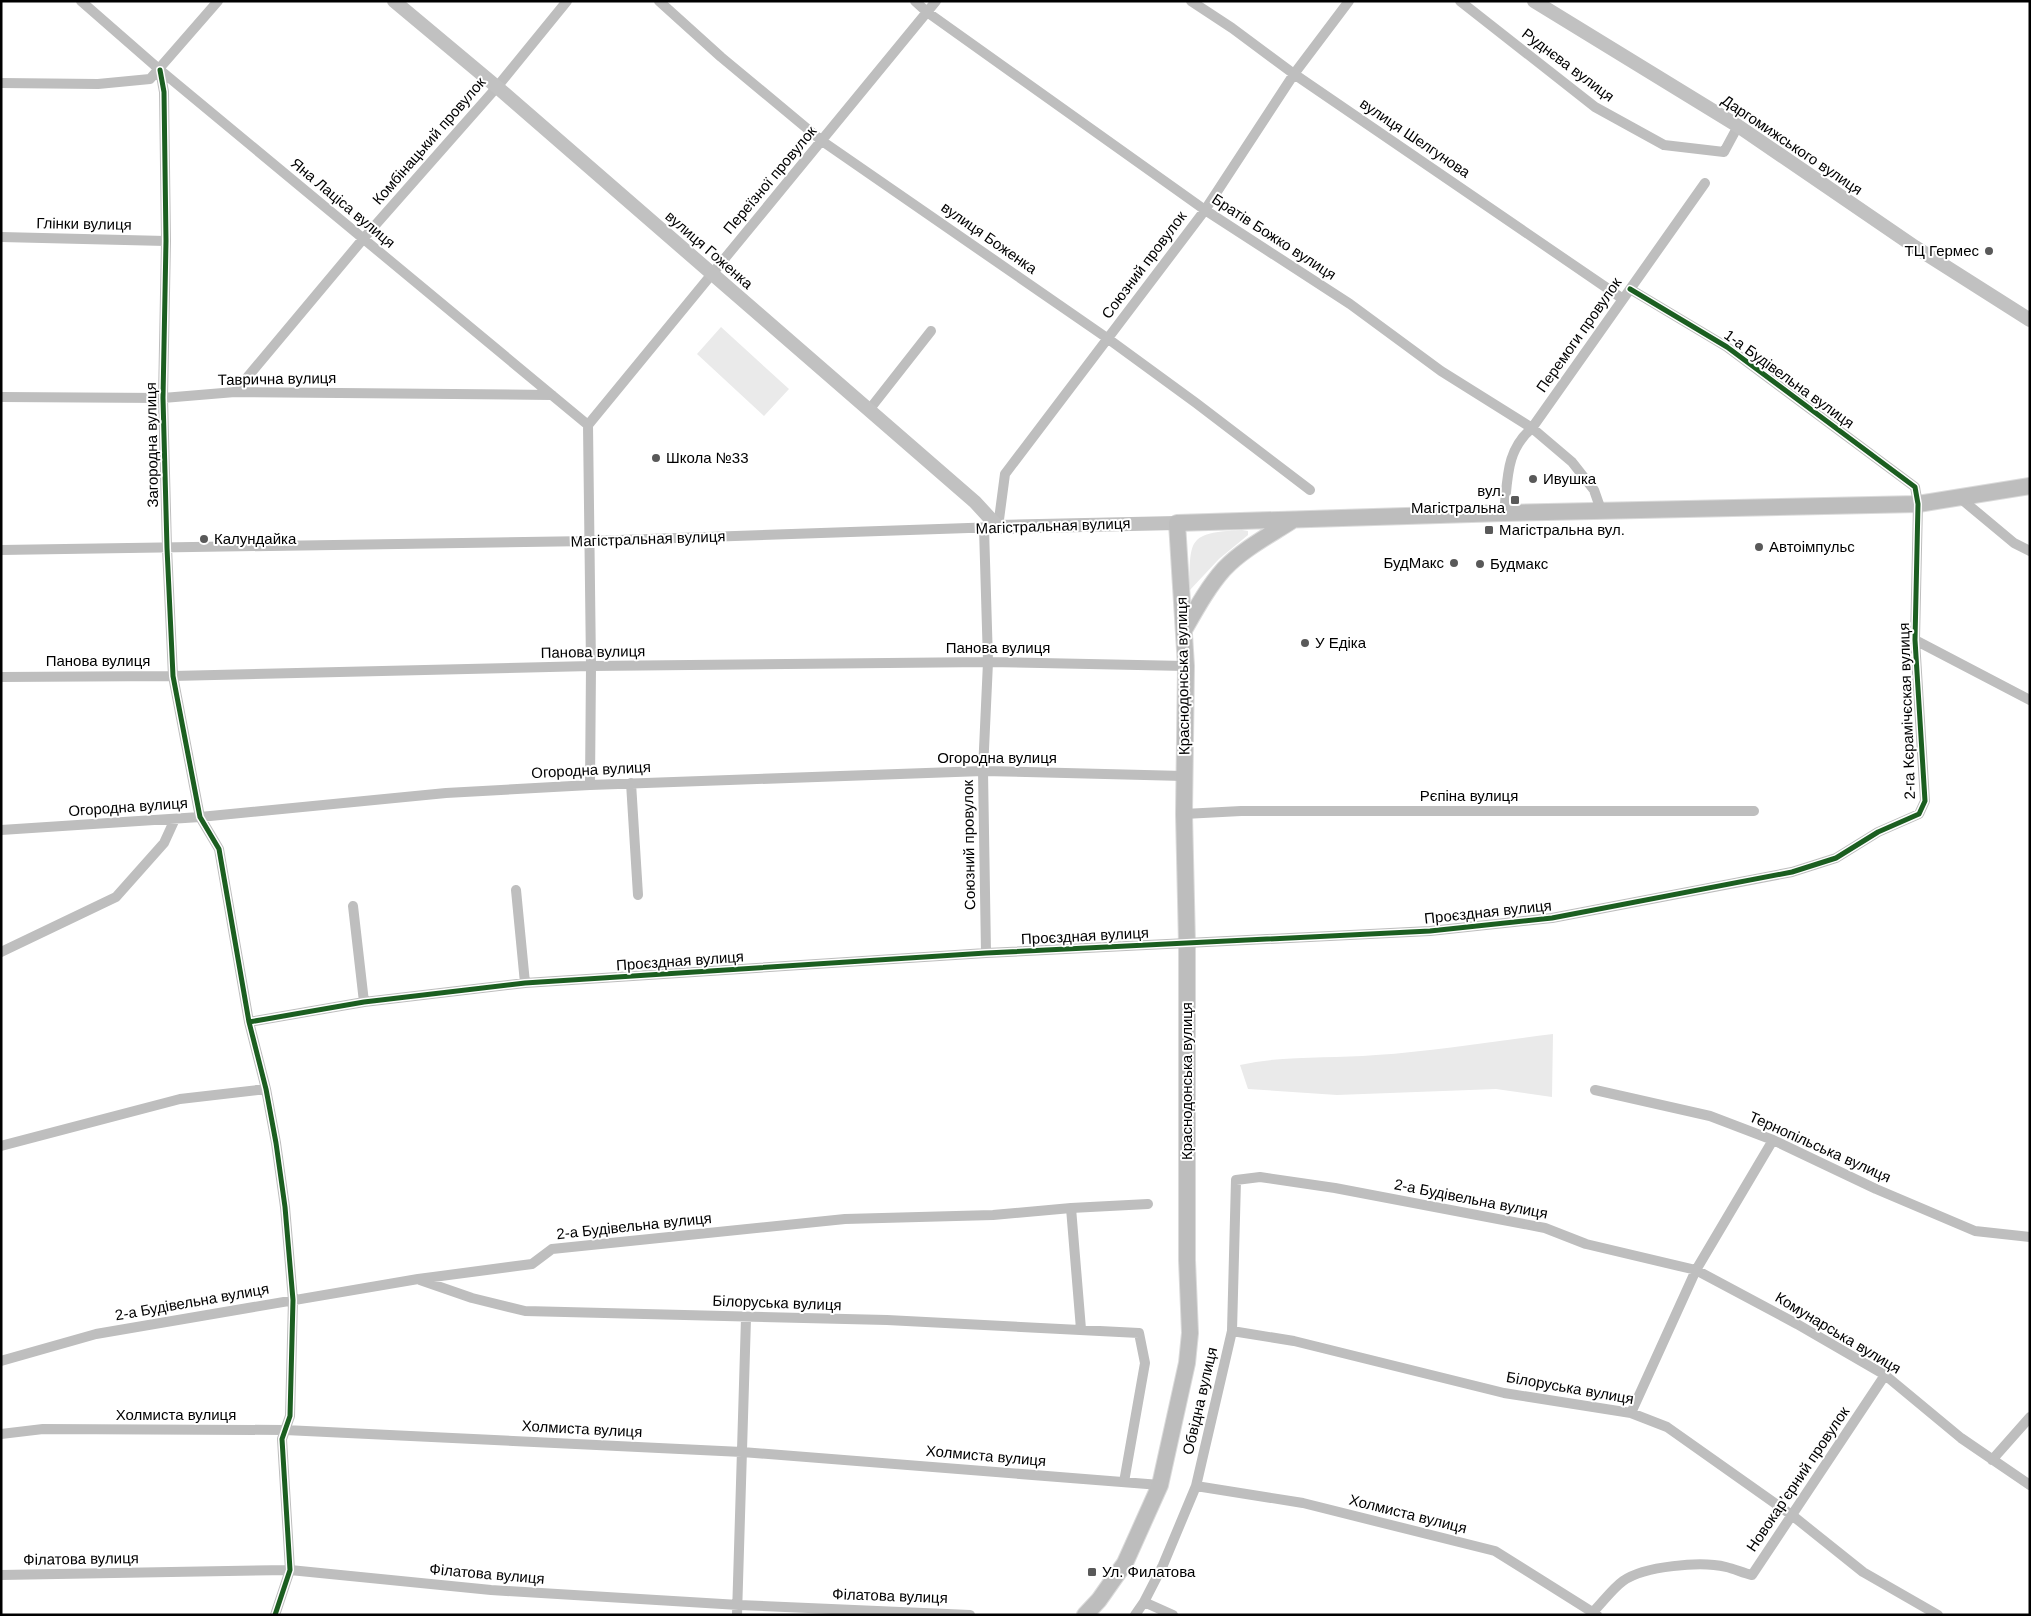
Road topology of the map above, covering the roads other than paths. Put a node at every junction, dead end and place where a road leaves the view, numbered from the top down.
1 (81, 1) edge
2 (218, 1) edge
3 (394, 1) edge
4 (567, 1) edge
5 (658, 1) edge
6 (915, 1) edge
7 (936, 1) edge
8 (1191, 1) edge
9 (1349, 1) edge
10 (1460, 1) edge
11 (1534, 1) edge
12 (928, 12) junction
13 (160, 70) junction
14 (1294, 74) junction
15 (1, 83) edge
16 (497, 87) junction
17 (1738, 126) junction
18 (822, 141) junction
19 (1706, 183) dead end
20 (1205, 210) junction
21 (1, 237) edge
22 (363, 239) junction
23 (166, 241) junction
24 (711, 273) junction
25 (1630, 289) junction
26 (1624, 298) junction
27 (2030, 320) edge
28 (931, 331) dead end
29 (1107, 338) junction
30 (235, 392) junction
31 (552, 395) junction
32 (1, 397) edge
33 (163, 398) junction
34 (869, 410) junction
35 (588, 425) junction
36 (1532, 428) junction
37 (2030, 486) edge
38 (1310, 490) dead end
39 (1960, 498) junction
40 (1918, 504) junction
41 (1601, 510) junction
42 (1504, 513) junction
43 (1295, 519) junction
44 (1177, 523) junction
45 (991, 528) junction
46 (590, 542) junction
47 (167, 548) junction
48 (1, 550) edge
49 (2030, 551) edge
50 (1183, 630) junction
51 (1914, 640) junction
52 (988, 662) junction
53 (590, 666) junction
54 (1186, 666) junction
55 (174, 676) junction
56 (1, 677) edge
57 (2030, 700) edge
58 (983, 771) junction
59 (1184, 776) junction
60 (631, 783) junction
61 (590, 785) junction
62 (1754, 810) dead end
63 (1184, 814) junction
64 (200, 817) junction
65 (175, 819) junction
66 (1908, 819) joint
67 (1, 830) edge
68 (516, 890) dead end
69 (638, 895) dead end
70 (353, 906) dead end
71 (1187, 944) junction
72 (1, 952) edge
73 (986, 953) junction
74 (524, 983) junction
75 (364, 1002) junction
76 (249, 1022) junction
77 (266, 1089) junction
78 (1595, 1090) dead end
79 (1773, 1140) junction
80 (1, 1146) edge
81 (1236, 1180) joint
82 (1148, 1204) dead end
83 (1071, 1208) junction
84 (2030, 1237) edge
85 (1696, 1270) junction
86 (418, 1279) junction
87 (293, 1300) junction
88 (746, 1318) junction
89 (1081, 1329) junction
90 (1232, 1331) junction
91 (1, 1361) edge
92 (1885, 1376) junction
93 (1631, 1413) junction
94 (2030, 1417) edge
95 (285, 1430) junction
96 (1, 1434) edge
97 (742, 1452) junction
98 (1992, 1460) junction
99 (1124, 1482) junction
100 (1160, 1485) junction
101 (2030, 1485) edge
102 (1196, 1486) junction
103 (1793, 1516) junction
104 (290, 1570) junction
105 (1, 1575) edge
106 (1144, 1602) junction
107 (738, 1610) edge
108 (1595, 1613) edge
109 (275, 1615) edge
110 (970, 1615) edge
111 (1085, 1615) edge
112 (1135, 1615) edge
113 (1173, 1615) edge
114 (1938, 1615) edge

1 - 13 street, Яна Лаціса вулиця
2 - 13 street
3 - 16 street, вулиця Гоженка
4 - 16 street, Комбінацький провулок
5 - 18 street, вулиця Боженка
6 - 12 street, Братів Божко вулиця
7 - 12 street, Переїзної провулок
8 - 14 street, вулиця Шелгунова
9 - 14 street, Союзний провулок
10 - 17 street, Руднєва вулиця
11 - 17 street, Даргомижського вулиця
12 - 18 street, Переїзної провулок
12 - 20 street, Братів Божко вулиця
13 - 15 street
13 - 22 street, Яна Лаціса вулиця
13 - 23 street, Загородна вулиця
14 - 20 street, Союзний провулок
14 - 26 street, вулиця Шелгунова
16 - 22 street, Комбінацький провулок
16 - 24 street, вулиця Гоженка
17 - 27 street, Даргомижського вулиця
18 - 24 street, Переїзної провулок
18 - 29 street, вулиця Боженка
19 - 25 street, Перемоги провулок
20 - 29 street, Союзний провулок
20 - 36 street, Братів Божко вулиця
21 - 23 street, Глінки вулиця
22 - 30 street, Комбінацький провулок
22 - 31 street, Яна Лаціса вулиця
23 - 33 street, Загородна вулиця
24 - 34 street, вулиця Гоженка
24 - 35 street, Переїзної провулок
25 - 26 street, Перемоги провулок
25 - 40 street, 1-а Будівельна вулиця
26 - 36 street, Перемоги провулок
28 - 34 street
29 - 38 street, вулиця Боженка
29 - 45 street, Союзний провулок
30 - 31 street, Таврична вулиця
30 - 33 street, Таврична вулиця
31 - 35 street, Яна Лаціса вулиця
32 - 33 street, Таврична вулиця
33 - 47 street, Загородна вулиця
34 - 45 street, вулиця Гоженка
35 - 46 street
36 - 41 street, Братів Божко вулиця
36 - 42 street, Перемоги провулок
37 - 39 main road
39 - 40 main road
39 - 49 street
40 - 41 main road
40 - 51 street, 2-га Кєрамічєская вулиця
41 - 42 main road
42 - 43 main road, Магістральная вулиця
43 - 44 main road, Магістральная вулиця
43 - 50 main road
44 - 45 street, Магістральная вулиця
44 - 50 main road, Краснодонська вулиця
45 - 46 street, Магістральная вулиця
45 - 52 street, Союзний провулок
46 - 47 street, Магістральная вулиця
46 - 53 street
47 - 48 street, Магістральная вулиця
47 - 55 street, Загородна вулиця
50 - 54 main road, Краснодонська вулиця
51 - 57 street
51 - 66 street, 2-га Кєрамічєская вулиця
52 - 53 street, Панова вулиця
52 - 54 street, Панова вулиця
52 - 58 street, Союзний провулок
53 - 55 street, Панова вулиця
53 - 61 street
54 - 59 main road, Краснодонська вулиця
55 - 56 street, Панова вулиця
55 - 64 street, Загородна вулиця
58 - 59 street, Огородна вулиця
58 - 60 street, Огородна вулиця
58 - 73 street, Союзний провулок
59 - 63 main road, Краснодонська вулиця
60 - 61 street, Огородна вулиця
60 - 69 street
61 - 64 street, Огородна вулиця
62 - 63 street, Рєпіна вулиця
63 - 71 main road, Краснодонська вулиця
64 - 65 street, Огородна вулиця
64 - 76 street, Загородна вулиця
65 - 67 street, Огородна вулиця
65 - 72 street
66 - 71 street, Проєздная вулиця
68 - 74 street
70 - 75 street
71 - 73 street, Проєздная вулиця
71 - 100 main road, Краснодонська вулиця
73 - 74 street, Проєздная вулиця
74 - 75 street, Проєздная вулиця
75 - 76 street, Проєздная вулиця
76 - 77 street, Загородна вулиця
77 - 80 street
77 - 87 street, Загородна вулиця
78 - 79 street, Тернопільська вулиця
79 - 84 street, Тернопільська вулиця
79 - 85 street
81 - 85 street, 2-а Будівельна вулиця
81 - 90 street, Обвідна вулиця
82 - 83 street, 2-а Будівельна вулиця
83 - 86 street, 2-а Будівельна вулиця
83 - 89 street
85 - 92 street, Комунарська вулиця
85 - 93 street
86 - 87 street, 2-а Будівельна вулиця
86 - 88 street, Білоруська вулиця
87 - 91 street, 2-а Будівельна вулиця
87 - 95 street, Загородна вулиця
88 - 89 street, Білоруська вулиця
88 - 97 street
89 - 99 street, Білоруська вулиця
90 - 93 street, Білоруська вулиця
90 - 102 street, Обвідна вулиця
92 - 98 street, Комунарська вулиця
92 - 103 street, Новокар’єрний провулок
93 - 103 street, Білоруська вулиця
94 - 98 street
95 - 96 street, Холмиста вулиця
95 - 97 street, Холмиста вулиця
95 - 104 street, Загородна вулиця
97 - 99 street, Холмиста вулиця
97 - 107 street
98 - 101 street, Комунарська вулиця
99 - 100 street, Холмиста вулиця
100 - 111 main road, Краснодонська вулиця
102 - 106 street, Обвідна вулиця
102 - 108 street, Холмиста вулиця
103 - 108 street, Новокар’єрний провулок
103 - 114 street, Білоруська вулиця
104 - 105 street, Філатова вулиця
104 - 107 street, Філатова вулиця
104 - 109 street
106 - 112 street, Обвідна вулиця
106 - 113 street
107 - 110 street, Філатова вулиця

